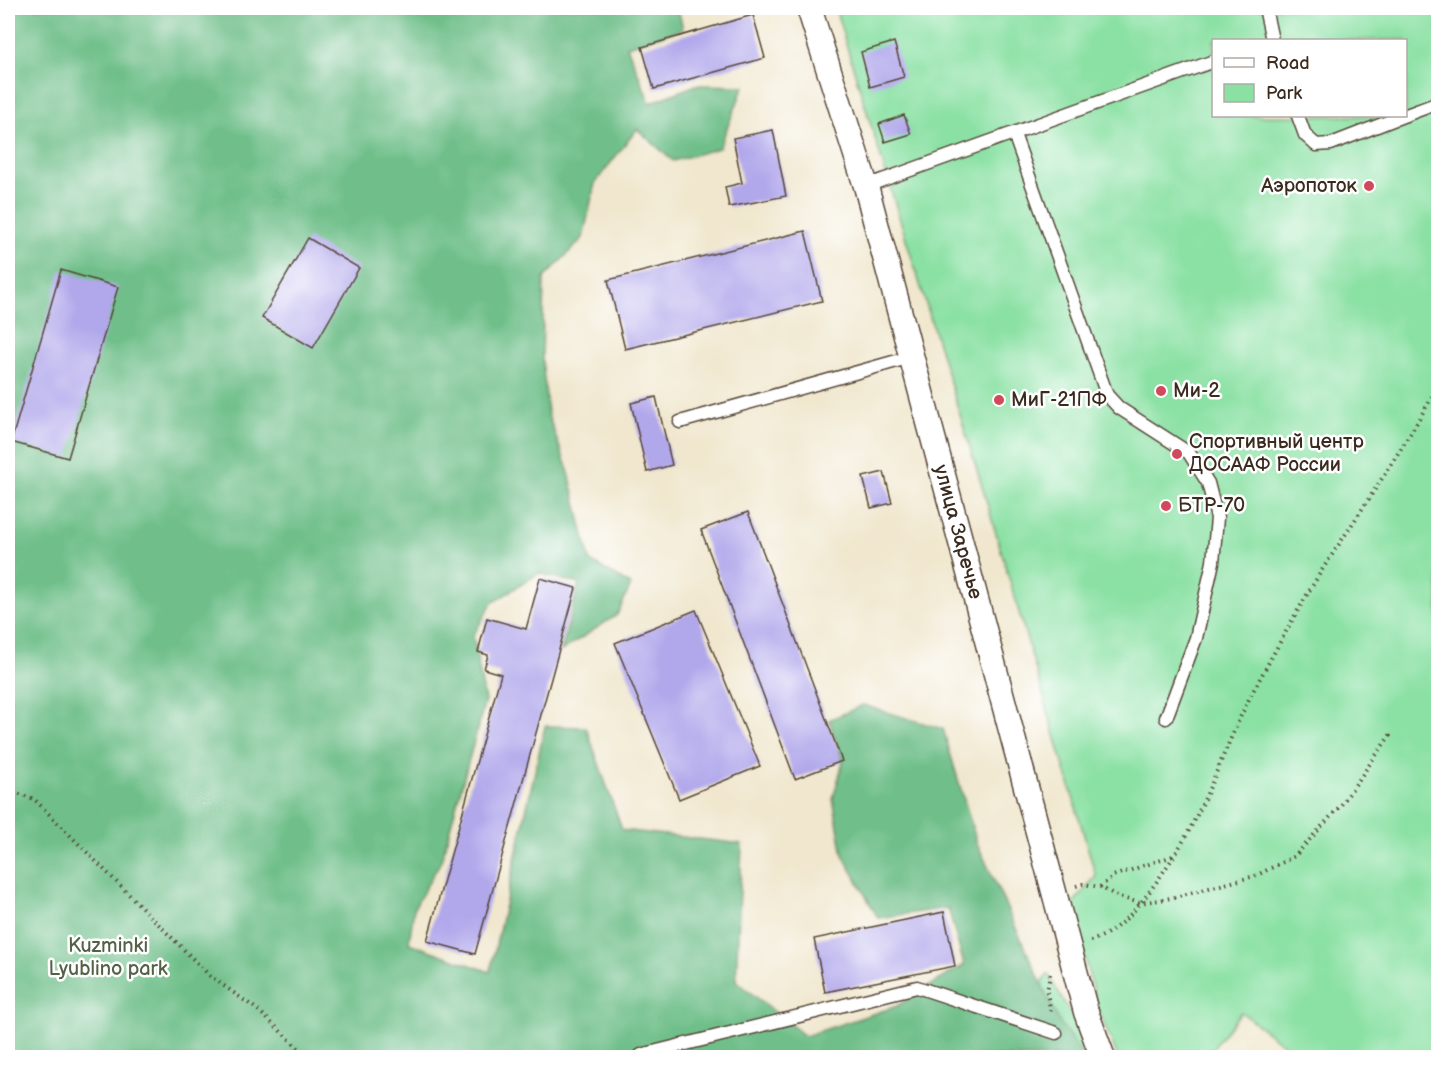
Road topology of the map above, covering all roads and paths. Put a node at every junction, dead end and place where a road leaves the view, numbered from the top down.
1 (809, 8) edge
2 (1265, 8) edge
3 (1271, 39) edge
4 (1212, 62) edge
5 (1438, 97) edge
6 (1438, 103) edge
7 (1424, 107) junction
8 (1407, 114) edge
9 (1298, 117) edge
10 (1399, 117) edge
11 (1014, 134) junction
12 (866, 186) junction
13 (911, 357) junction
14 (1438, 386) edge
15 (680, 422) dead end
16 (1166, 718) dead end
17 (1393, 731) dead end
18 (8, 790) edge
19 (1174, 856) junction
20 (1101, 887) junction
21 (1055, 893) junction
22 (1140, 903) junction
23 (1069, 948) junction
24 (1056, 1033) joint
25 (641, 1055) dead end
26 (309, 1058) edge
27 (1103, 1058) edge

1 - 12 street, улица Заречье
2 - 3 lane
4 - 11 lane
5 - 7 lane
6 - 7 lane
7 - 8 lane
9 - 10 lane
11 - 12 lane
11 - 16 lane
12 - 13 street, улица Заречье
13 - 15 lane
13 - 21 street, улица Заречье
14 - 19 path
17 - 22 path
18 - 26 path
19 - 20 path
19 - 22 path
20 - 21 path
20 - 22 path
21 - 23 street, улица Заречье
22 - 23 path
23 - 24 path
23 - 27 street, улица Заречье
24 - 25 lane

